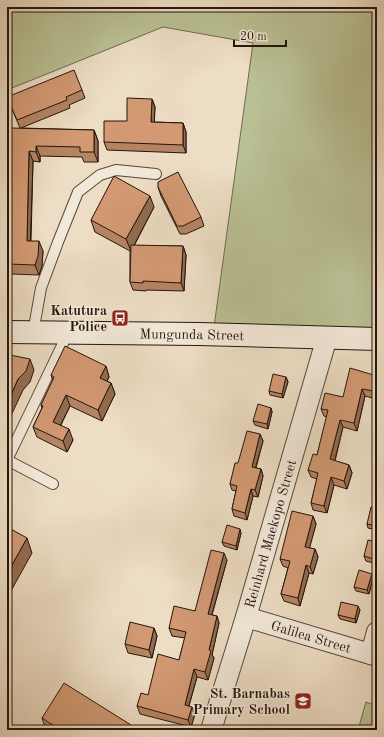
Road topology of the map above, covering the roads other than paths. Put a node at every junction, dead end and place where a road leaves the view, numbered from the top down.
1 (156, 174) dead end
2 (7, 332) edge
3 (33, 333) junction
4 (68, 333) junction
5 (327, 337) junction
6 (377, 339) edge
7 (7, 460) edge
8 (53, 484) dead end
9 (246, 617) junction
10 (377, 632) edge
11 (374, 655) edge
12 (211, 730) edge

1 - 3 lane
2 - 3 street, Mungunda Street
3 - 4 street, Mungunda Street
4 - 5 street, Mungunda Street
4 - 7 lane
5 - 6 street, Mungunda Street
5 - 9 street, Reinhard Maekopo Street
7 - 8 lane
9 - 11 street, Galilea Street
9 - 12 street, Reinhard Maekopo Street
10 - 11 street

